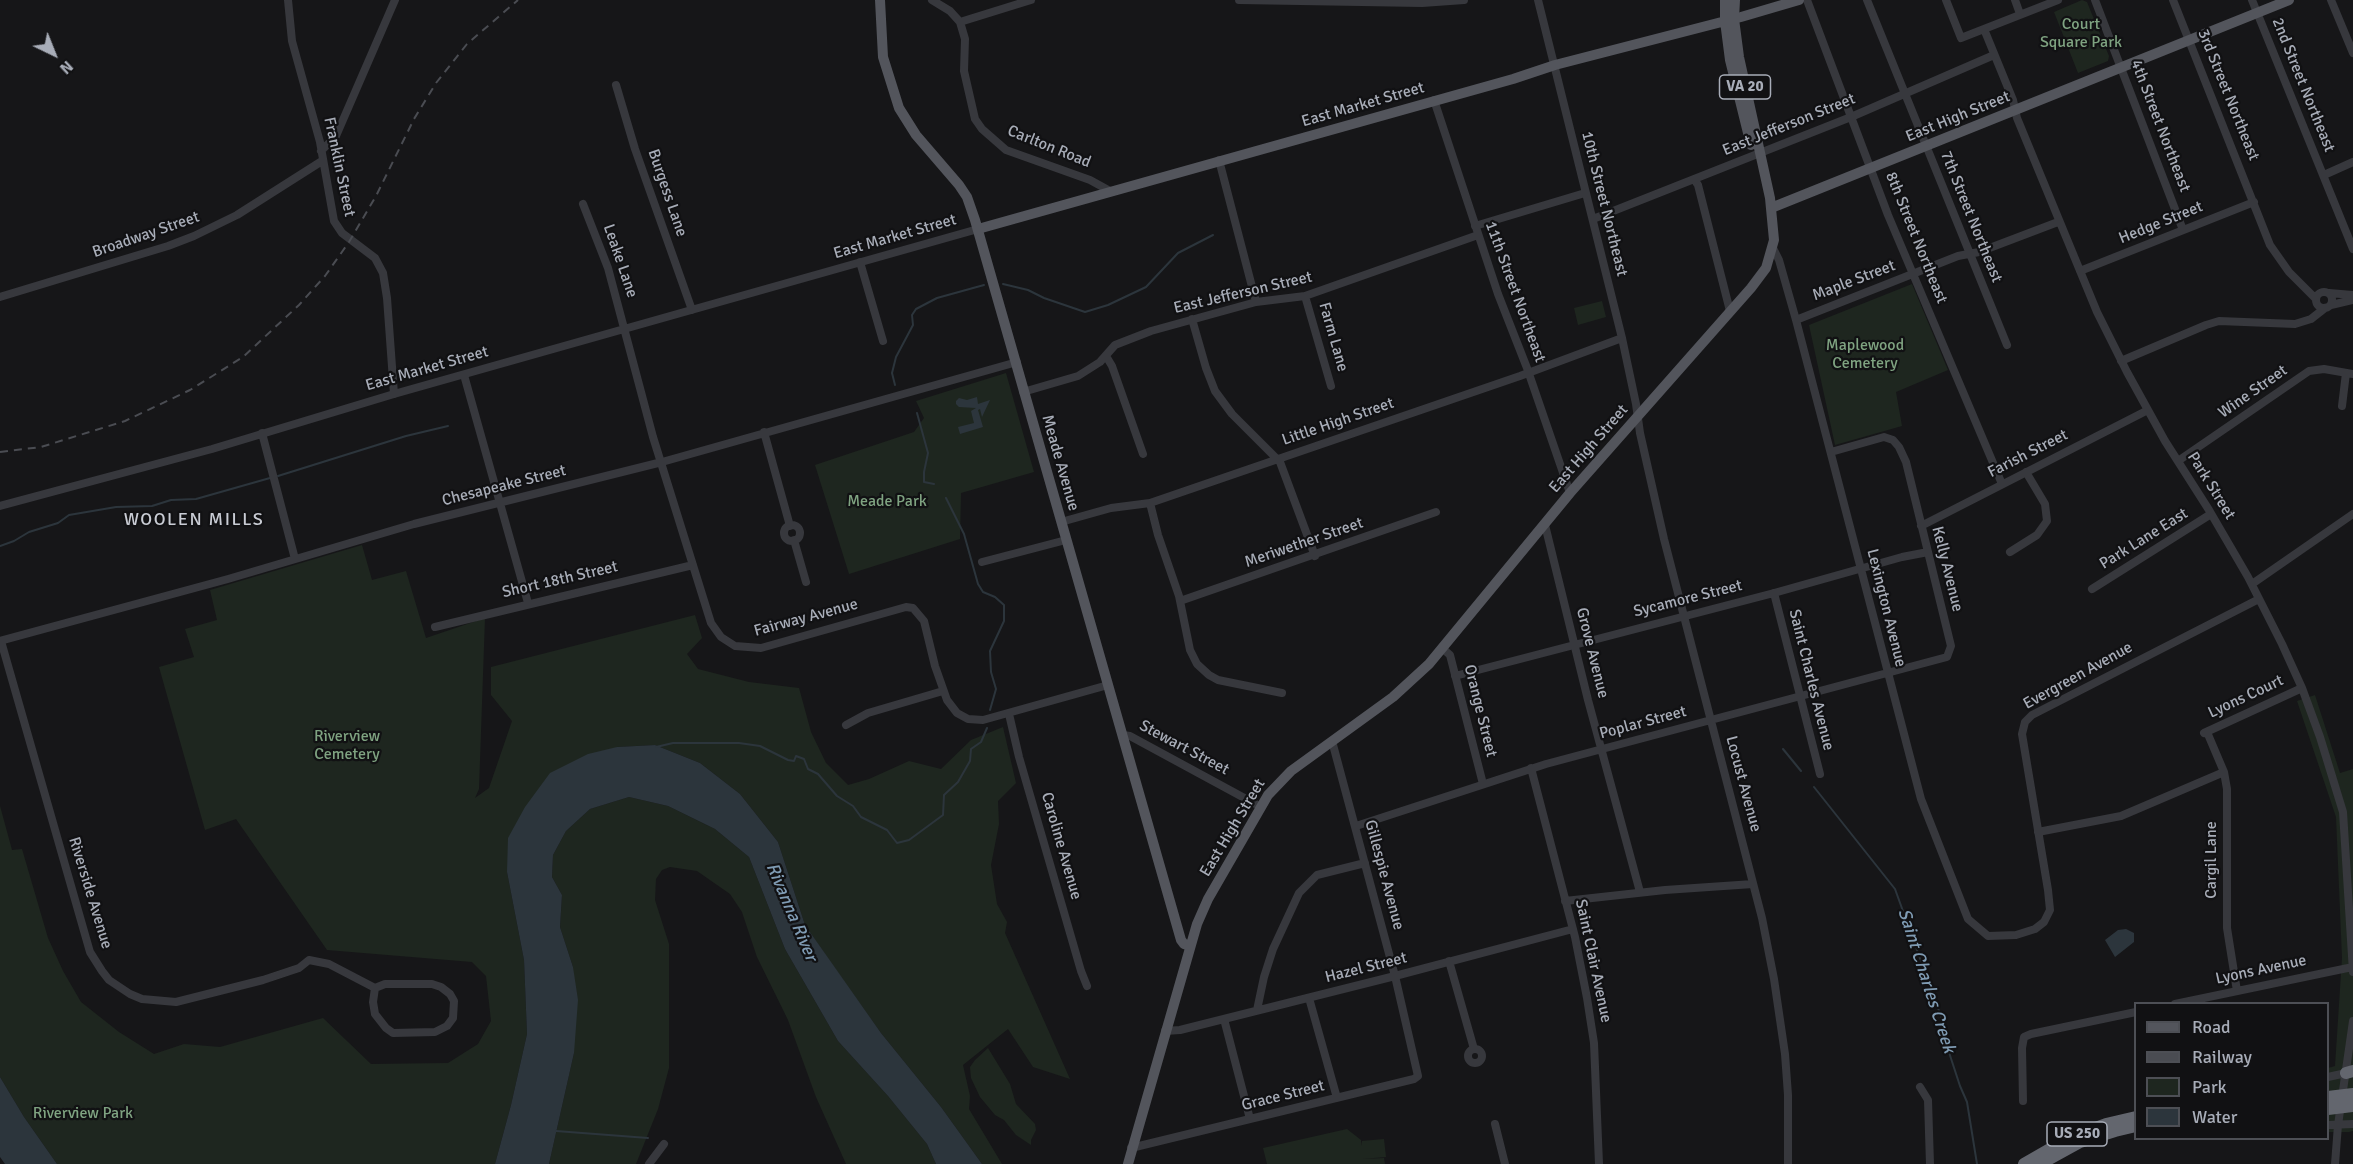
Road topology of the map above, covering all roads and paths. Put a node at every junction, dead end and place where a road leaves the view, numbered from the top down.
1 (288, 0) edge
2 (395, 0) edge
3 (880, 0) edge
4 (932, 0) edge
5 (1031, 0) edge
6 (1239, 0) edge
7 (1464, 0) edge
8 (1538, 0) edge
9 (1725, 0) edge
10 (1735, 0) edge
11 (1799, 0) edge
12 (1807, 0) edge
13 (1867, 0) edge
14 (1946, 0) edge
15 (2015, 0) edge
16 (2058, 0) edge
17 (2095, 0) edge
18 (2173, 0) edge
19 (2252, 0) edge
20 (2289, 0) edge
21 (2331, 0) edge
22 (2257, 13) junction
23 (2020, 14) junction
24 (1730, 20) junction
25 (960, 22) junction
26 (1984, 29) junction
27 (2189, 39) junction
28 (2353, 54) edge
29 (1994, 55) junction
30 (1555, 65) junction
31 (2121, 67) junction
32 (616, 85) dead end
33 (1905, 94) junction
34 (1434, 100) junction
35 (2015, 111) junction
36 (1851, 117) junction
37 (1926, 146) junction
38 (321, 151) junction
39 (1757, 155) junction
40 (1219, 160) junction
41 (322, 161) junction
42 (2353, 162) edge
43 (1871, 168) junction
44 (2324, 175) junction
45 (1694, 179) junction
46 (1110, 191) junction
47 (1585, 193) junction
48 (2254, 202) junction
49 (583, 204) dead end
50 (1771, 208) junction
51 (1593, 219) junction
52 (2058, 222) junction
53 (1475, 226) junction
54 (978, 229) junction
55 (2183, 230) junction
56 (1478, 235) junction
57 (1773, 248) junction
58 (2353, 249) edge
59 (1970, 254) junction
60 (860, 262) junction
61 (2080, 272) junction
62 (1914, 274) junction
63 (1305, 296) junction
64 (0, 297) edge
65 (2353, 297) edge
66 (2323, 300) junction
67 (1256, 302) junction
68 (692, 310) junction
69 (1730, 311) junction
70 (1192, 319) junction
71 (1796, 320) junction
72 (626, 329) junction
73 (1622, 338) junction
74 (883, 341) dead end
75 (2007, 345) dead end
76 (1106, 356) junction
77 (2121, 361) junction
78 (1017, 362) junction
79 (1528, 373) junction
80 (2350, 374) edge
81 (464, 375) junction
82 (1331, 386) dead end
83 (1023, 392) junction
84 (394, 394) junction
85 (2342, 406) dead end
86 (2148, 410) junction
87 (1637, 417) junction
88 (764, 432) junction
89 (262, 434) junction
90 (1831, 452) junction
91 (1143, 454) dead end
92 (1278, 459) junction
93 (662, 462) junction
94 (2178, 462) junction
95 (2026, 472) junction
96 (2002, 484) junction
97 (1570, 493) junction
98 (500, 501) junction
99 (1150, 503) junction
100 (0, 506) edge
101 (1436, 512) dead end
102 (2211, 514) junction
103 (2353, 514) edge
104 (1061, 522) junction
105 (1545, 525) junction
106 (1921, 526) junction
107 (1066, 540) junction
108 (1928, 552) junction
109 (2010, 552) dead end
110 (1315, 556) junction
111 (296, 560) junction
112 (982, 562) dead end
113 (693, 565) junction
114 (1861, 570) junction
115 (806, 582) dead end
116 (2252, 584) junction
117 (2092, 589) dead end
118 (1774, 593) junction
119 (2259, 598) junction
120 (1180, 601) junction
121 (528, 603) junction
122 (1684, 616) junction
123 (435, 627) dead end
124 (1, 641) edge
125 (1575, 643) junction
126 (1442, 648) junction
127 (1940, 660) joint
128 (1887, 673) junction
129 (1455, 676) junction
130 (1108, 685) junction
131 (2302, 688) junction
132 (943, 691) junction
133 (1282, 693) dead end
134 (1799, 697) junction
135 (1009, 714) junction
136 (1711, 721) junction
137 (846, 725) dead end
138 (2204, 733) joint
139 (1123, 735) junction
140 (1332, 741) junction
141 (1603, 749) junction
142 (1531, 768) junction
143 (2224, 772) junction
144 (1820, 774) dead end
145 (1483, 784) junction
146 (1261, 807) junction
147 (1356, 826) junction
148 (2038, 832) junction
149 (1365, 863) junction
150 (1753, 884) junction
151 (1640, 892) junction
152 (1565, 901) junction
153 (1573, 929) junction
154 (2016, 935) joint
155 (1190, 946) junction
156 (1449, 961) junction
157 (2353, 967) edge
158 (2353, 972) edge
159 (1395, 976) junction
160 (1087, 986) dead end
161 (375, 988) junction
162 (2236, 991) junction
163 (1309, 998) junction
164 (2184, 1002) edge
165 (1257, 1010) junction
166 (2134, 1012) edge
167 (1224, 1018) junction
168 (2353, 1021) edge
169 (1165, 1031) junction
170 (1474, 1049) dead end
171 (1414, 1052) joint
172 (2349, 1072) edge
173 (2329, 1077) edge
174 (1920, 1087) dead end
175 (2348, 1092) edge
176 (2329, 1097) edge
177 (1337, 1098) junction
178 (2023, 1101) dead end
179 (2353, 1107) edge
180 (2334, 1110) edge
181 (2134, 1117) edge
182 (1250, 1119) junction
183 (1495, 1124) dead end
184 (2353, 1124) edge
185 (2329, 1125) edge
186 (2338, 1125) junction
187 (2134, 1127) edge
188 (664, 1144) dead end
189 (1131, 1148) junction
190 (649, 1164) edge
191 (1128, 1164) edge
192 (1504, 1164) edge
193 (1599, 1164) edge
194 (1788, 1164) edge
195 (1930, 1164) edge
196 (2024, 1164) edge
197 (2040, 1164) edge
198 (2335, 1164) edge

1 - 38 street, Franklin Street
2 - 38 street
3 - 54 main road, Meade Avenue
4 - 25 street
5 - 25 street
6 - 7 street
8 - 30 street, 10th Street Northeast
9 - 24 main road
10 - 24 main road
11 - 24 main road, East Market Street
12 - 36 street, 8th Street Northeast
13 - 33 street, 7th Street Northeast
14 - 26 street
15 - 23 street
16 - 23 street
17 - 31 street, 4th Street Northeast
18 - 27 street, 3rd Street Northeast
19 - 22 street, 2nd Street Northeast
20 - 22 main road, East High Street
21 - 28 street
22 - 27 main road, East High Street
22 - 44 street, 2nd Street Northeast
23 - 26 street
24 - 30 main road, East Market Street
24 - 39 main road
25 - 46 street, Carlton Road
26 - 29 street, Park Street
27 - 31 main road, East High Street
27 - 48 street, 3rd Street Northeast
29 - 33 street, East Jefferson Street
29 - 35 street, Park Street
30 - 34 main road, East Market Street
30 - 47 street, 10th Street Northeast
31 - 35 main road, East High Street
31 - 55 street, 4th Street Northeast
32 - 68 street, Burgess Lane
33 - 36 street, East Jefferson Street
33 - 37 street, 7th Street Northeast
34 - 40 main road, East Market Street
34 - 53 street, 11th Street Northeast
35 - 37 main road, East High Street
35 - 52 street, Park Street
36 - 39 street, East Jefferson Street
36 - 43 street, 8th Street Northeast
37 - 43 main road, East High Street
37 - 59 street, 7th Street Northeast
38 - 41 street, Franklin Street
39 - 45 street, East Jefferson Street
39 - 50 main road
40 - 46 main road, East Market Street
40 - 67 street
41 - 64 street, Broadway Street
41 - 84 street, Franklin Street
42 - 44 street
43 - 50 main road, East High Street
43 - 62 street, 8th Street Northeast
44 - 58 street, 2nd Street Northeast
45 - 51 street, East Jefferson Street
45 - 69 street
46 - 54 main road, East Market Street
47 - 51 street, 10th Street Northeast
47 - 53 street
48 - 55 street, Hedge Street
48 - 66 street, 3rd Street Northeast
49 - 72 street, Leake Lane
50 - 57 main road, East High Street
51 - 73 street, 10th Street Northeast
52 - 59 street, Maple Street
52 - 61 street, Park Street
53 - 56 street, 11th Street Northeast
54 - 60 street, East Market Street
54 - 78 main road, Meade Avenue
55 - 61 street, Hedge Street
56 - 63 street, East Jefferson Street
56 - 79 street, 11th Street Northeast
57 - 69 main road, East High Street
57 - 71 street, Lexington Avenue
59 - 62 street, Maple Street
59 - 75 street, 7th Street Northeast
60 - 68 street, East Market Street
60 - 74 street
61 - 77 street, Park Street
62 - 71 street, Maple Street
62 - 96 street, 8th Street Northeast
63 - 67 street, East Jefferson Street
63 - 82 street, Farm Lane
65 - 66 street
66 - 77 street
67 - 70 street, East Jefferson Street
68 - 72 street, East Market Street
69 - 87 main road, East High Street
70 - 76 street, East Jefferson Street
70 - 92 street
71 - 90 street, Lexington Avenue
72 - 81 street, East Market Street
72 - 93 street, Fairway Avenue
73 - 79 street, Little High Street
73 - 87 street, 10th Street Northeast
76 - 83 street, East Jefferson Street
76 - 91 street
77 - 86 street, Park Street
78 - 83 main road, Meade Avenue
78 - 88 street, Chesapeake Street
79 - 92 street, Little High Street
79 - 97 street, 11th Street Northeast
80 - 85 street
80 - 94 street, Wine Street
81 - 84 street, East Market Street
81 - 98 street
83 - 104 main road, Meade Avenue
84 - 89 street, East Market Street
86 - 94 street, Park Street
86 - 95 street, Farish Street
87 - 97 main road, East High Street
87 - 122 street, Locust Avenue
88 - 93 street, Chesapeake Street
88 - 115 street
89 - 100 street, East Market Street
89 - 111 street
90 - 106 street, Kelly Avenue
90 - 114 street, Lexington Avenue
92 - 99 street, Little High Street
92 - 110 street
93 - 98 street, Chesapeake Street
93 - 113 street, Fairway Avenue
94 - 102 street, Park Street
95 - 96 street, Farish Street
95 - 109 street
96 - 106 street, Farish Street
97 - 105 main road, East High Street
98 - 111 street, Chesapeake Street
98 - 121 street
99 - 104 street, Little High Street
99 - 120 street
101 - 110 street, Meriwether Street
102 - 116 street, Park Street
102 - 117 street, Park Lane East
103 - 116 street
104 - 107 main road, Meade Avenue
105 - 125 street, Grove Avenue
105 - 126 main road, East High Street
106 - 108 street, Kelly Avenue
107 - 112 street
107 - 130 main road, Meade Avenue
108 - 114 street, Sycamore Street
108 - 127 street, Kelly Avenue
110 - 120 street, Meriwether Street
111 - 124 street, Chesapeake Street
113 - 121 street, Short 18th Street
113 - 132 street, Fairway Avenue
114 - 118 street, Sycamore Street
114 - 128 street, Lexington Avenue
116 - 119 street, Park Street
118 - 122 street, Sycamore Street
118 - 134 street, Saint Charles Avenue
119 - 131 street, Park Street
119 - 148 street, Evergreen Avenue
120 - 133 street
121 - 123 street, Short 18th Street
122 - 125 street, Sycamore Street
122 - 136 street, Locust Avenue
124 - 161 street, Riverside Avenue
125 - 129 street, Sycamore Street
125 - 141 street, Grove Avenue
126 - 129 street, Orange Street
126 - 140 main road, East High Street
127 - 128 street, Poplar Street
128 - 134 street, Poplar Street
128 - 154 street, Lexington Avenue
129 - 145 street, Orange Street
130 - 135 street, Fairway Avenue
130 - 139 main road, Meade Avenue
131 - 138 street, Lyons Court
131 - 157 street, Park Street
132 - 135 street, Fairway Avenue
132 - 137 street
134 - 136 street, Poplar Street
134 - 144 street, Saint Charles Avenue
135 - 160 street, Caroline Avenue
136 - 141 street, Poplar Street
136 - 150 street, Locust Avenue
138 - 143 street, Cargil Lane
139 - 146 street, Stewart Street
139 - 155 main road, Meade Avenue
140 - 146 main road, East High Street
140 - 147 street, Gillespie Avenue
141 - 142 street, Poplar Street
141 - 151 street, Grove Avenue
142 - 145 street, Poplar Street
142 - 152 street, Saint Clair Avenue
143 - 148 street
143 - 162 street, Cargil Lane
145 - 147 street, Poplar Street
146 - 155 main road, East High Street
147 - 149 street, Gillespie Avenue
148 - 154 street, Evergreen Avenue
149 - 159 street, Gillespie Avenue
149 - 165 street
150 - 151 street
150 - 194 street, Locust Avenue
151 - 152 street
152 - 153 street, Saint Clair Avenue
153 - 156 street, Hazel Street
153 - 193 street, Saint Clair Avenue
155 - 169 main road, East High Street
156 - 159 street, Hazel Street
156 - 170 street
157 - 158 street, Park Street
157 - 162 street, Lyons Avenue
159 - 163 street, Hazel Street
159 - 171 street, Gillespie Avenue
161 - 161 street
162 - 164 street, Lyons Avenue
163 - 165 street, Hazel Street
163 - 177 street
165 - 167 street, Hazel Street
166 - 178 street
167 - 169 street, Hazel Street
167 - 182 street
168 - 172 street
169 - 189 main road, East High Street
171 - 177 street, Grace Street
172 - 173 street
172 - 175 street
174 - 195 street
175 - 176 highway
175 - 180 street
177 - 182 street, Grace Street
179 - 180 highway
180 - 186 street
181 - 196 highway, US 250
182 - 189 street, Grace Street
183 - 192 street
184 - 186 street
185 - 186 street
186 - 198 street
187 - 197 highway, US 250
188 - 190 street
189 - 191 main road, East High Street

